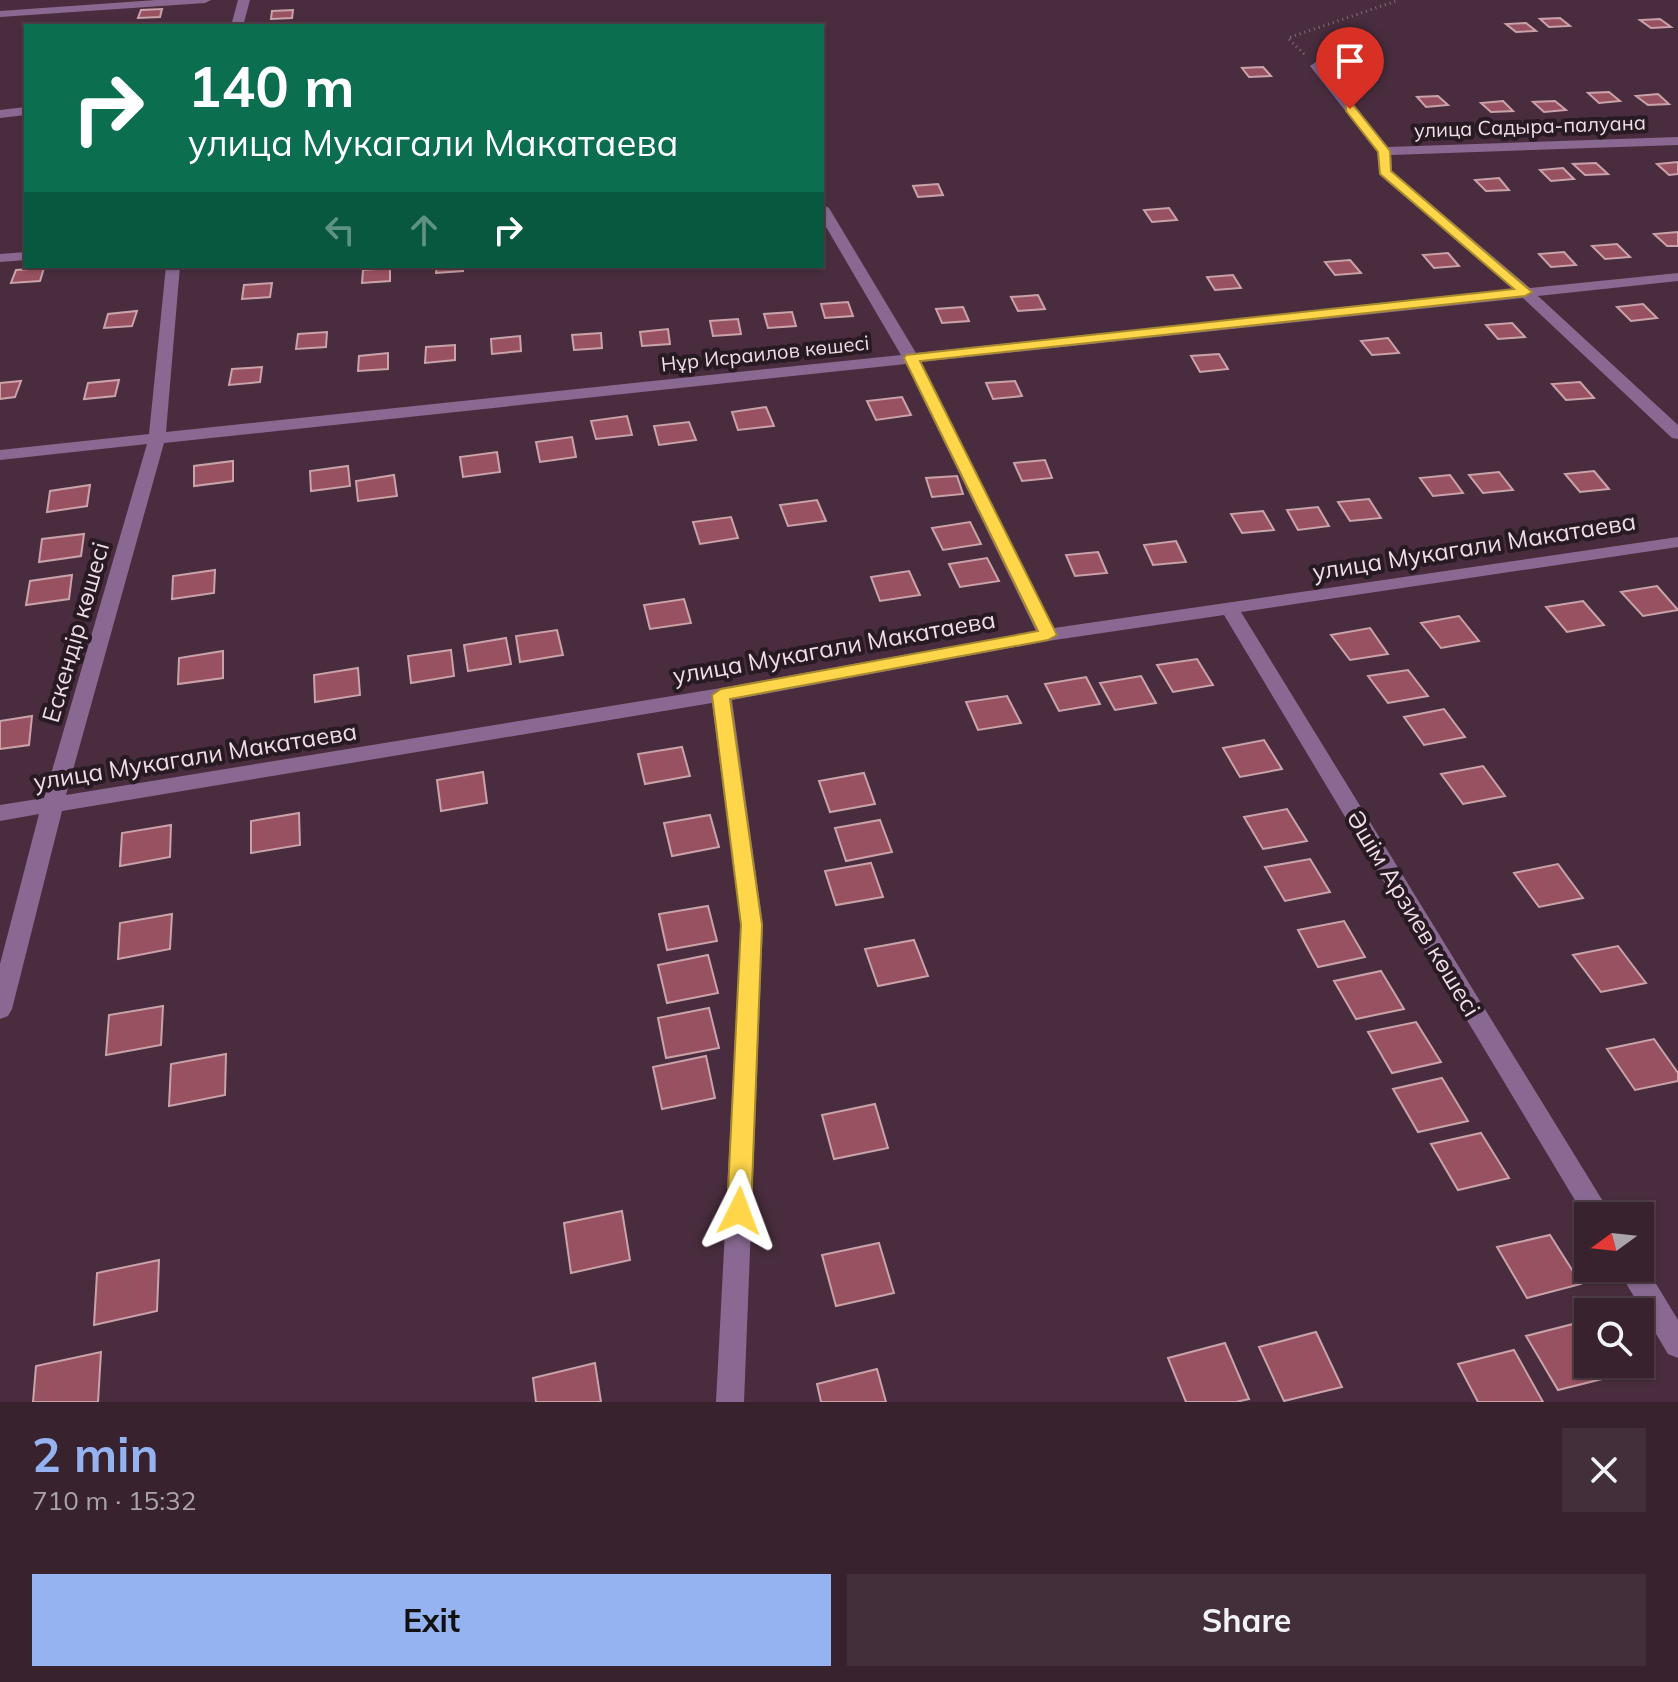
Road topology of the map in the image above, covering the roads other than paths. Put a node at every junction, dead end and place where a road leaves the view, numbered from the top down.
1 (205, 0) edge
2 (244, 0) edge
3 (0, 14) edge
4 (238, 24) edge
5 (1316, 66) road end
6 (24, 111) edge
7 (0, 114) edge
8 (1678, 141) edge
9 (1384, 151) junction
10 (824, 211) edge
11 (24, 256) edge
12 (0, 258) edge
13 (173, 268) edge
14 (1678, 277) edge
15 (1525, 292) junction
16 (911, 358) junction
17 (1678, 434) edge
18 (157, 438) junction
19 (0, 455) edge
20 (1678, 542) edge
21 (1230, 609) junction
22 (1048, 635) junction
23 (721, 695) junction
24 (52, 806) junction
25 (0, 813) edge
26 (0, 1009) edge
27 (1590, 1202) edge
28 (1640, 1282) edge
29 (1678, 1345) edge
30 (730, 1402) edge

1 - 3 street
2 - 4 street
5 - 9 street
6 - 7 street
8 - 9 street, улица Садыра-палуана
9 - 15 street
10 - 16 street
11 - 12 street
13 - 18 street, Ескендір көшесі
14 - 15 street, Нұр Исраилов көшесі
15 - 16 street, Нұр Исраилов көшесі
15 - 17 street
16 - 18 street, Нұр Исраилов көшесі
16 - 22 street
18 - 19 street, Нұр Исраилов көшесі
18 - 24 street, Ескендір көшесі
20 - 21 street, улица Мукагали Макатаева
21 - 22 street, улица Мукагали Макатаева
21 - 27 street, Әшім Арзиев көшесі
22 - 23 street, улица Мукагали Макатаева
23 - 24 street, улица Мукагали Макатаева
23 - 30 street
24 - 25 street, улица Мукагали Макатаева
24 - 26 street, Ескендір көшесі
28 - 29 street

